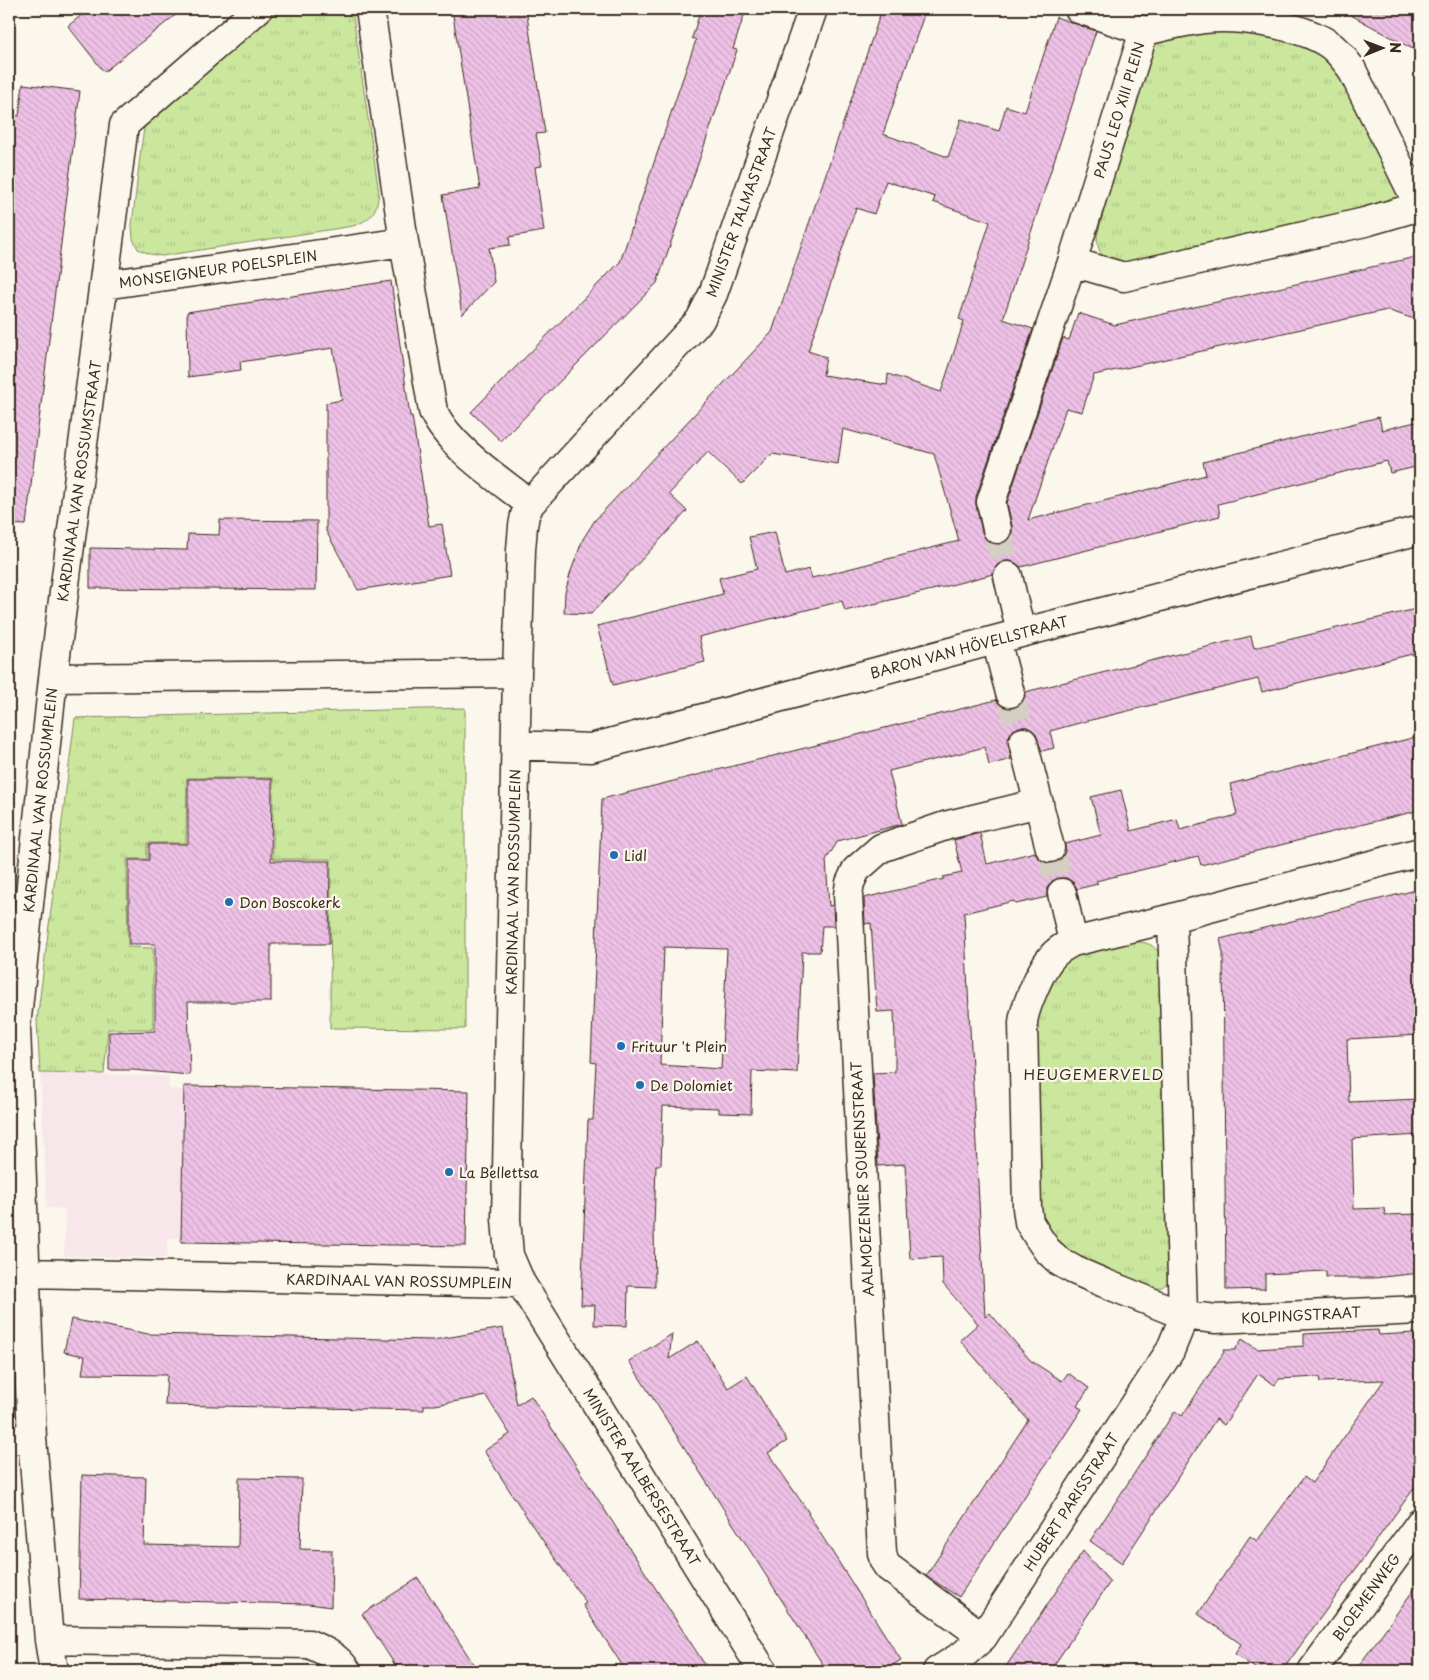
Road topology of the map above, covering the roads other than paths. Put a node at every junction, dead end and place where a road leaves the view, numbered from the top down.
1 (258, 9) edge
2 (370, 9) edge
3 (813, 9) edge
4 (1078, 9) edge
5 (1144, 31) junction
6 (1419, 206) edge
7 (404, 242) junction
8 (1072, 262) junction
9 (104, 285) junction
10 (530, 504) junction
11 (997, 529) tunnel mouth
12 (1420, 530) edge
13 (1008, 576) tunnel mouth
14 (1008, 636) junction
15 (517, 673) junction
16 (53, 678) junction
17 (1010, 693) tunnel mouth
18 (1023, 742) tunnel mouth
19 (516, 745) junction
20 (1039, 803) junction
21 (1050, 848) tunnel mouth
22 (1420, 852) edge
23 (1062, 893) tunnel mouth
24 (1172, 918) junction
25 (1073, 942) junction
26 (12, 1027) edge
27 (25, 1273) junction
28 (521, 1283) junction
29 (1420, 1310) edge
30 (1183, 1315) junction
31 (20, 1439) edge
32 (1420, 1524) edge
33 (983, 1637) junction
34 (49, 1640) junction
35 (54, 1671) edge
36 (347, 1671) edge
37 (763, 1671) edge
38 (937, 1671) edge
39 (1312, 1671) edge

1 - 9 street, MONSEIGNEUR POELSPLEIN
2 - 7 street
3 - 10 street, MINISTER TALMASTRAAT
4 - 5 street
5 - 6 street, PAUS LEO XIII PLEIN
5 - 8 street, PAUS LEO XIII PLEIN
6 - 8 street, PAUS LEO XIII PLEIN
7 - 9 street, MONSEIGNEUR POELSPLEIN
7 - 10 street
8 - 11 street, PAUS LEO XIII PLEIN
9 - 16 street, KARDINAAL VAN ROSSUMSTRAAT
10 - 15 street, KARDINAAL VAN ROSSUMPLEIN
12 - 14 street, BARON VAN HÖVELLSTRAAT
13 - 14 street
14 - 17 street
14 - 19 street, BARON VAN HÖVELLSTRAAT
15 - 16 street, KARDINAAL VAN ROSSUMPLEIN
15 - 19 street, KARDINAAL VAN ROSSUMPLEIN
16 - 26 street, KARDINAAL VAN ROSSUMPLEIN
18 - 20 street
19 - 28 street, KARDINAAL VAN ROSSUMPLEIN
20 - 21 street
20 - 33 street, AALMOEZENIER SOURENSTRAAT
22 - 24 street
23 - 25 street
24 - 25 street
24 - 30 street, HUBERT PARISSTRAAT
25 - 30 street, KOLPINGSTRAAT
26 - 27 street, KARDINAAL VAN ROSSUMPLEIN
27 - 28 street, KARDINAAL VAN ROSSUMPLEIN
27 - 31 street, KARDINAAL VAN ROSSUMPLEIN
28 - 37 street, MINISTER AALBERSESTRAAT
29 - 30 street, KOLPINGSTRAAT
30 - 33 street, HUBERT PARISSTRAAT
31 - 34 street, KARDINAAL VAN ROSSUMPLEIN
32 - 39 street, BLOEMENWEG
33 - 38 street, HUBERT PARISSTRAAT
34 - 35 street, KARDINAAL VAN ROSSUMPLEIN
34 - 36 street

